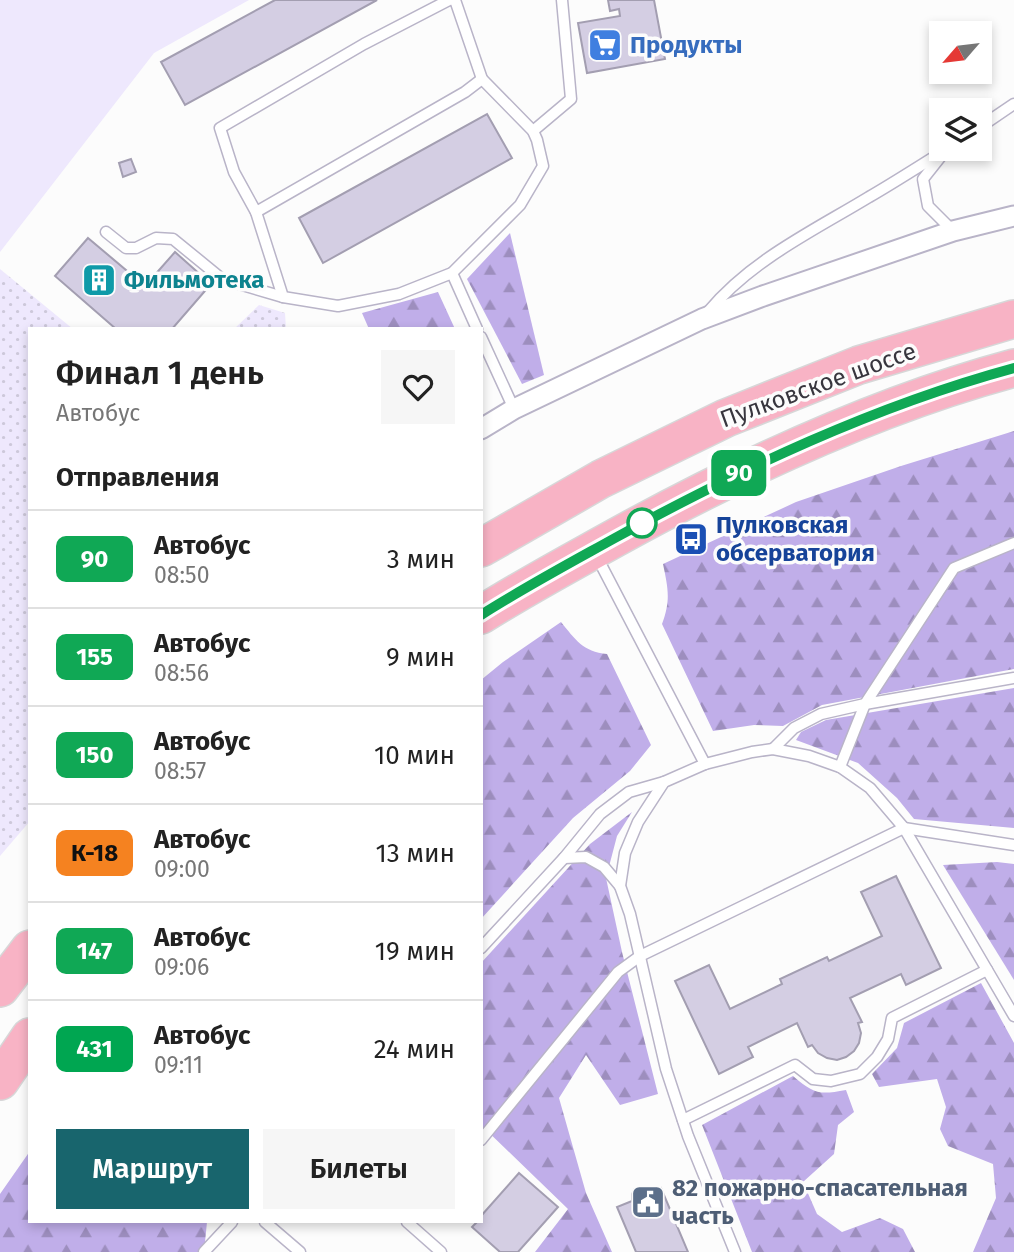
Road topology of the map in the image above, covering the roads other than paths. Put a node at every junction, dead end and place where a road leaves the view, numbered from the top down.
1 (449, 0) edge
2 (455, 0) edge
3 (562, 0) edge
4 (482, 79) junction
5 (1014, 104) edge
6 (992, 119) edge
7 (533, 131) junction
8 (929, 160) edge
9 (937, 161) edge
10 (256, 212) junction
11 (1014, 216) edge
12 (953, 231) junction
13 (106, 232) dead end
14 (452, 273) junction
15 (283, 297) junction
16 (1014, 318) edge
17 (702, 319) junction
18 (476, 327) edge
19 (483, 341) edge
20 (1014, 368) edge
21 (514, 409) junction
22 (483, 428) edge
23 (1014, 543) edge
24 (483, 547) edge
25 (593, 550) junction
26 (483, 614) edge
27 (1014, 678) edge
28 (865, 705) junction
29 (773, 749) junction
30 (705, 764) junction
31 (840, 766) junction
32 (664, 782) junction
33 (904, 828) junction
34 (1014, 845) edge
35 (564, 858) junction
36 (621, 887) junction
37 (483, 946) edge
38 (28, 952) edge
39 (640, 956) junction
40 (987, 970) junction
41 (0, 988) edge
42 (1014, 1016) edge
43 (28, 1040) edge
44 (0, 1081) edge
45 (683, 1120) junction
46 (483, 1138) edge
47 (231, 1223) edge
48 (266, 1223) edge
49 (411, 1223) edge
50 (204, 1252) edge
51 (300, 1252) edge
52 (441, 1252) edge
53 (735, 1252) edge

1 - 10 lane
2 - 4 lane
3 - 7 lane
4 - 7 lane
4 - 10 lane
5 - 6 lane
7 - 14 lane
8 - 17 lane
9 - 12 lane
10 - 15 lane
11 - 12 street
12 - 17 street
13 - 15 lane
14 - 15 lane
14 - 18 lane
16 - 24 highway, Пулковское шоссе
17 - 21 street
19 - 21 lane
20 - 25 highway, Пулковское шоссе
21 - 22 street
23 - 28 lane
25 - 26 highway, Пулковское шоссе
25 - 30 lane
27 - 28 lane
28 - 29 lane
28 - 31 lane
29 - 30 lane
29 - 31 lane
30 - 32 lane
31 - 33 lane
32 - 35 lane
32 - 36 lane
33 - 34 lane
33 - 39 lane
33 - 40 lane
35 - 36 lane
35 - 37 lane
36 - 39 lane
38 - 41 highway
39 - 45 lane
39 - 46 lane
40 - 42 lane
40 - 45 lane
43 - 44 highway
45 - 53 lane
47 - 50 lane
48 - 51 lane
49 - 52 lane

